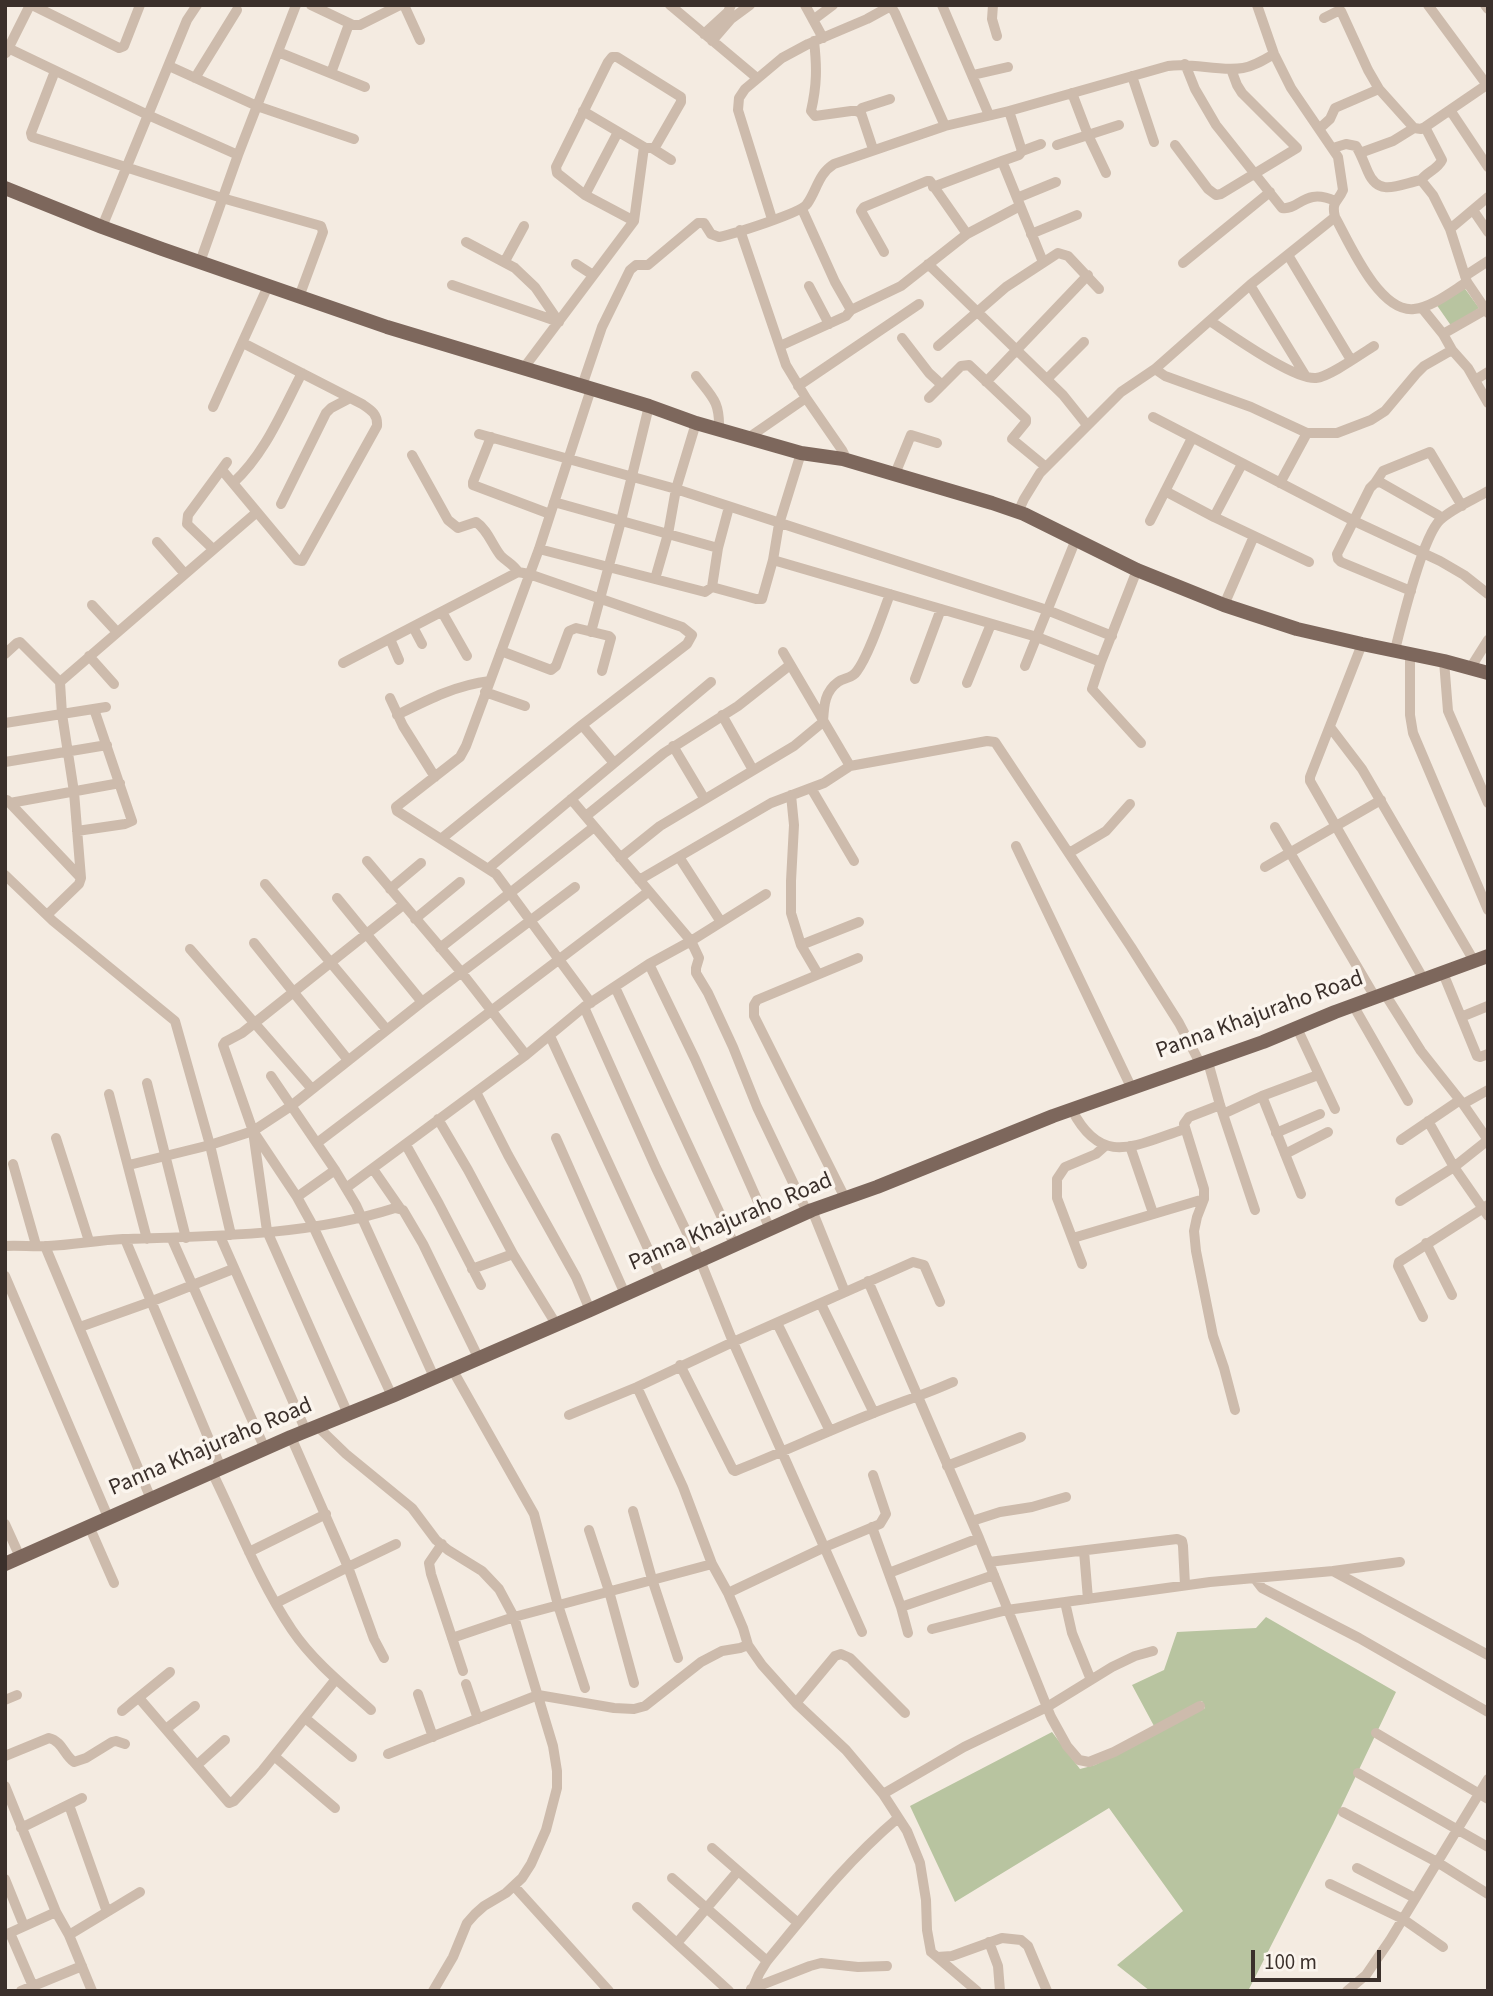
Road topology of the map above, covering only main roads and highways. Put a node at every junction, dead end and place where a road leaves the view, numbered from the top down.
1 (5, 188) edge
2 (1488, 673) edge
3 (1481, 958) edge
4 (5, 1564) edge

1 - 2 main road
3 - 4 main road, Panna Khajuraho Road

